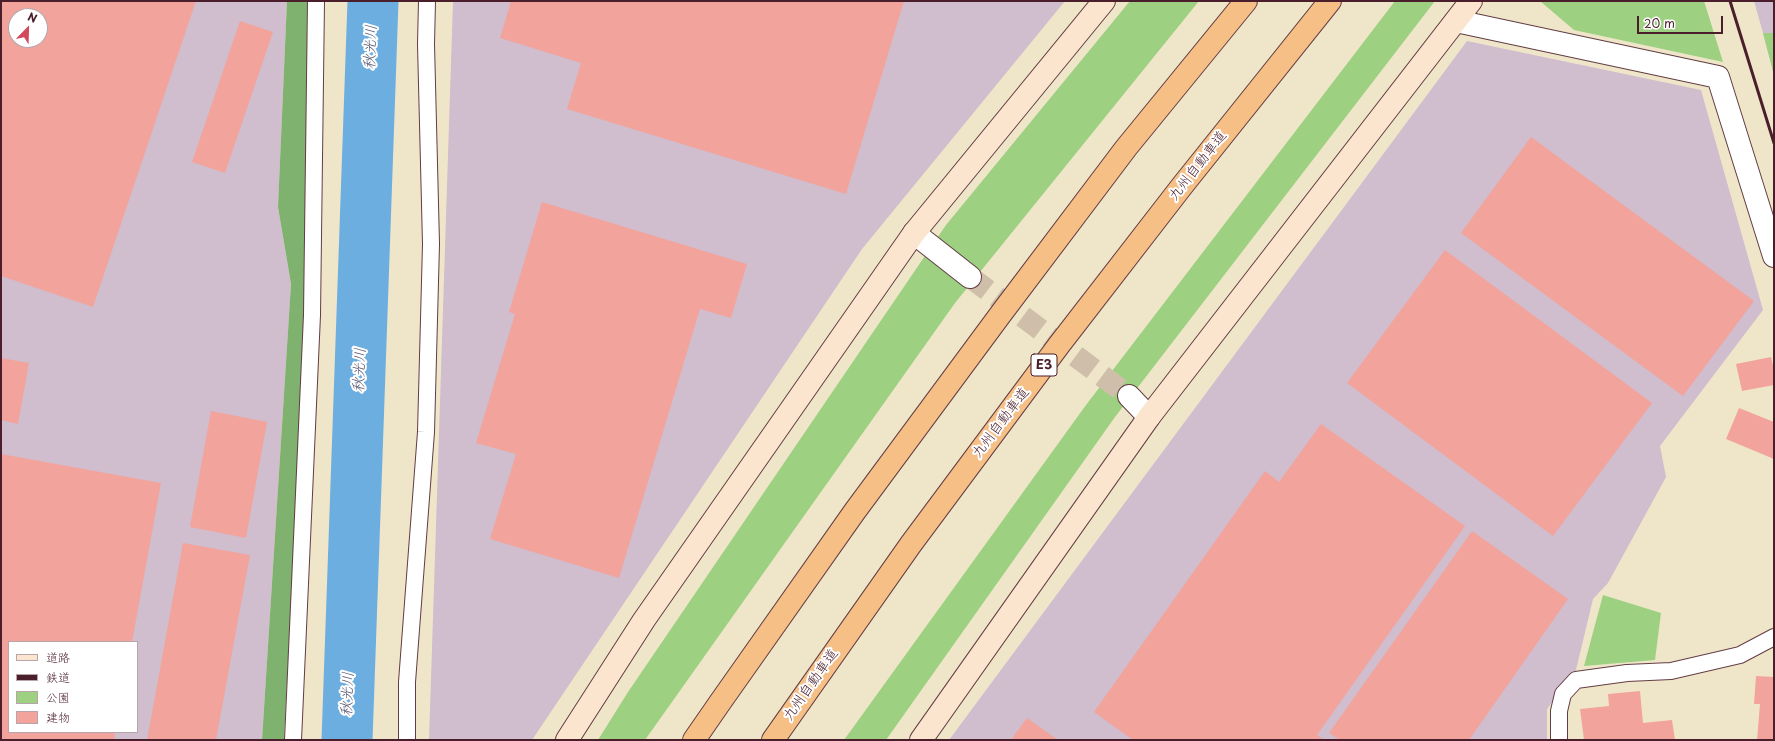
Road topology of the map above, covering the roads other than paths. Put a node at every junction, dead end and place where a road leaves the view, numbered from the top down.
1 (316, 1) edge
2 (427, 1) edge
3 (1104, 1) edge
4 (1246, 1) edge
5 (1330, 1) edge
6 (1471, 1) edge
7 (1456, 21) junction
8 (914, 233) junction
9 (1774, 256) edge
10 (970, 277) tunnel mouth
11 (1128, 396) tunnel mouth
12 (1149, 417) junction
13 (1774, 637) edge
14 (293, 740) edge
15 (408, 740) edge
16 (567, 740) edge
17 (694, 740) edge
18 (773, 740) edge
19 (920, 740) edge
20 (1559, 740) edge

1 - 14 lane
2 - 15 lane
3 - 8 street
4 - 17 highway
5 - 18 highway, 九州自動車道 / E3
6 - 7 street
7 - 9 street
7 - 12 street
8 - 10 street
8 - 16 street
11 - 12 street
12 - 19 street
13 - 20 lane

